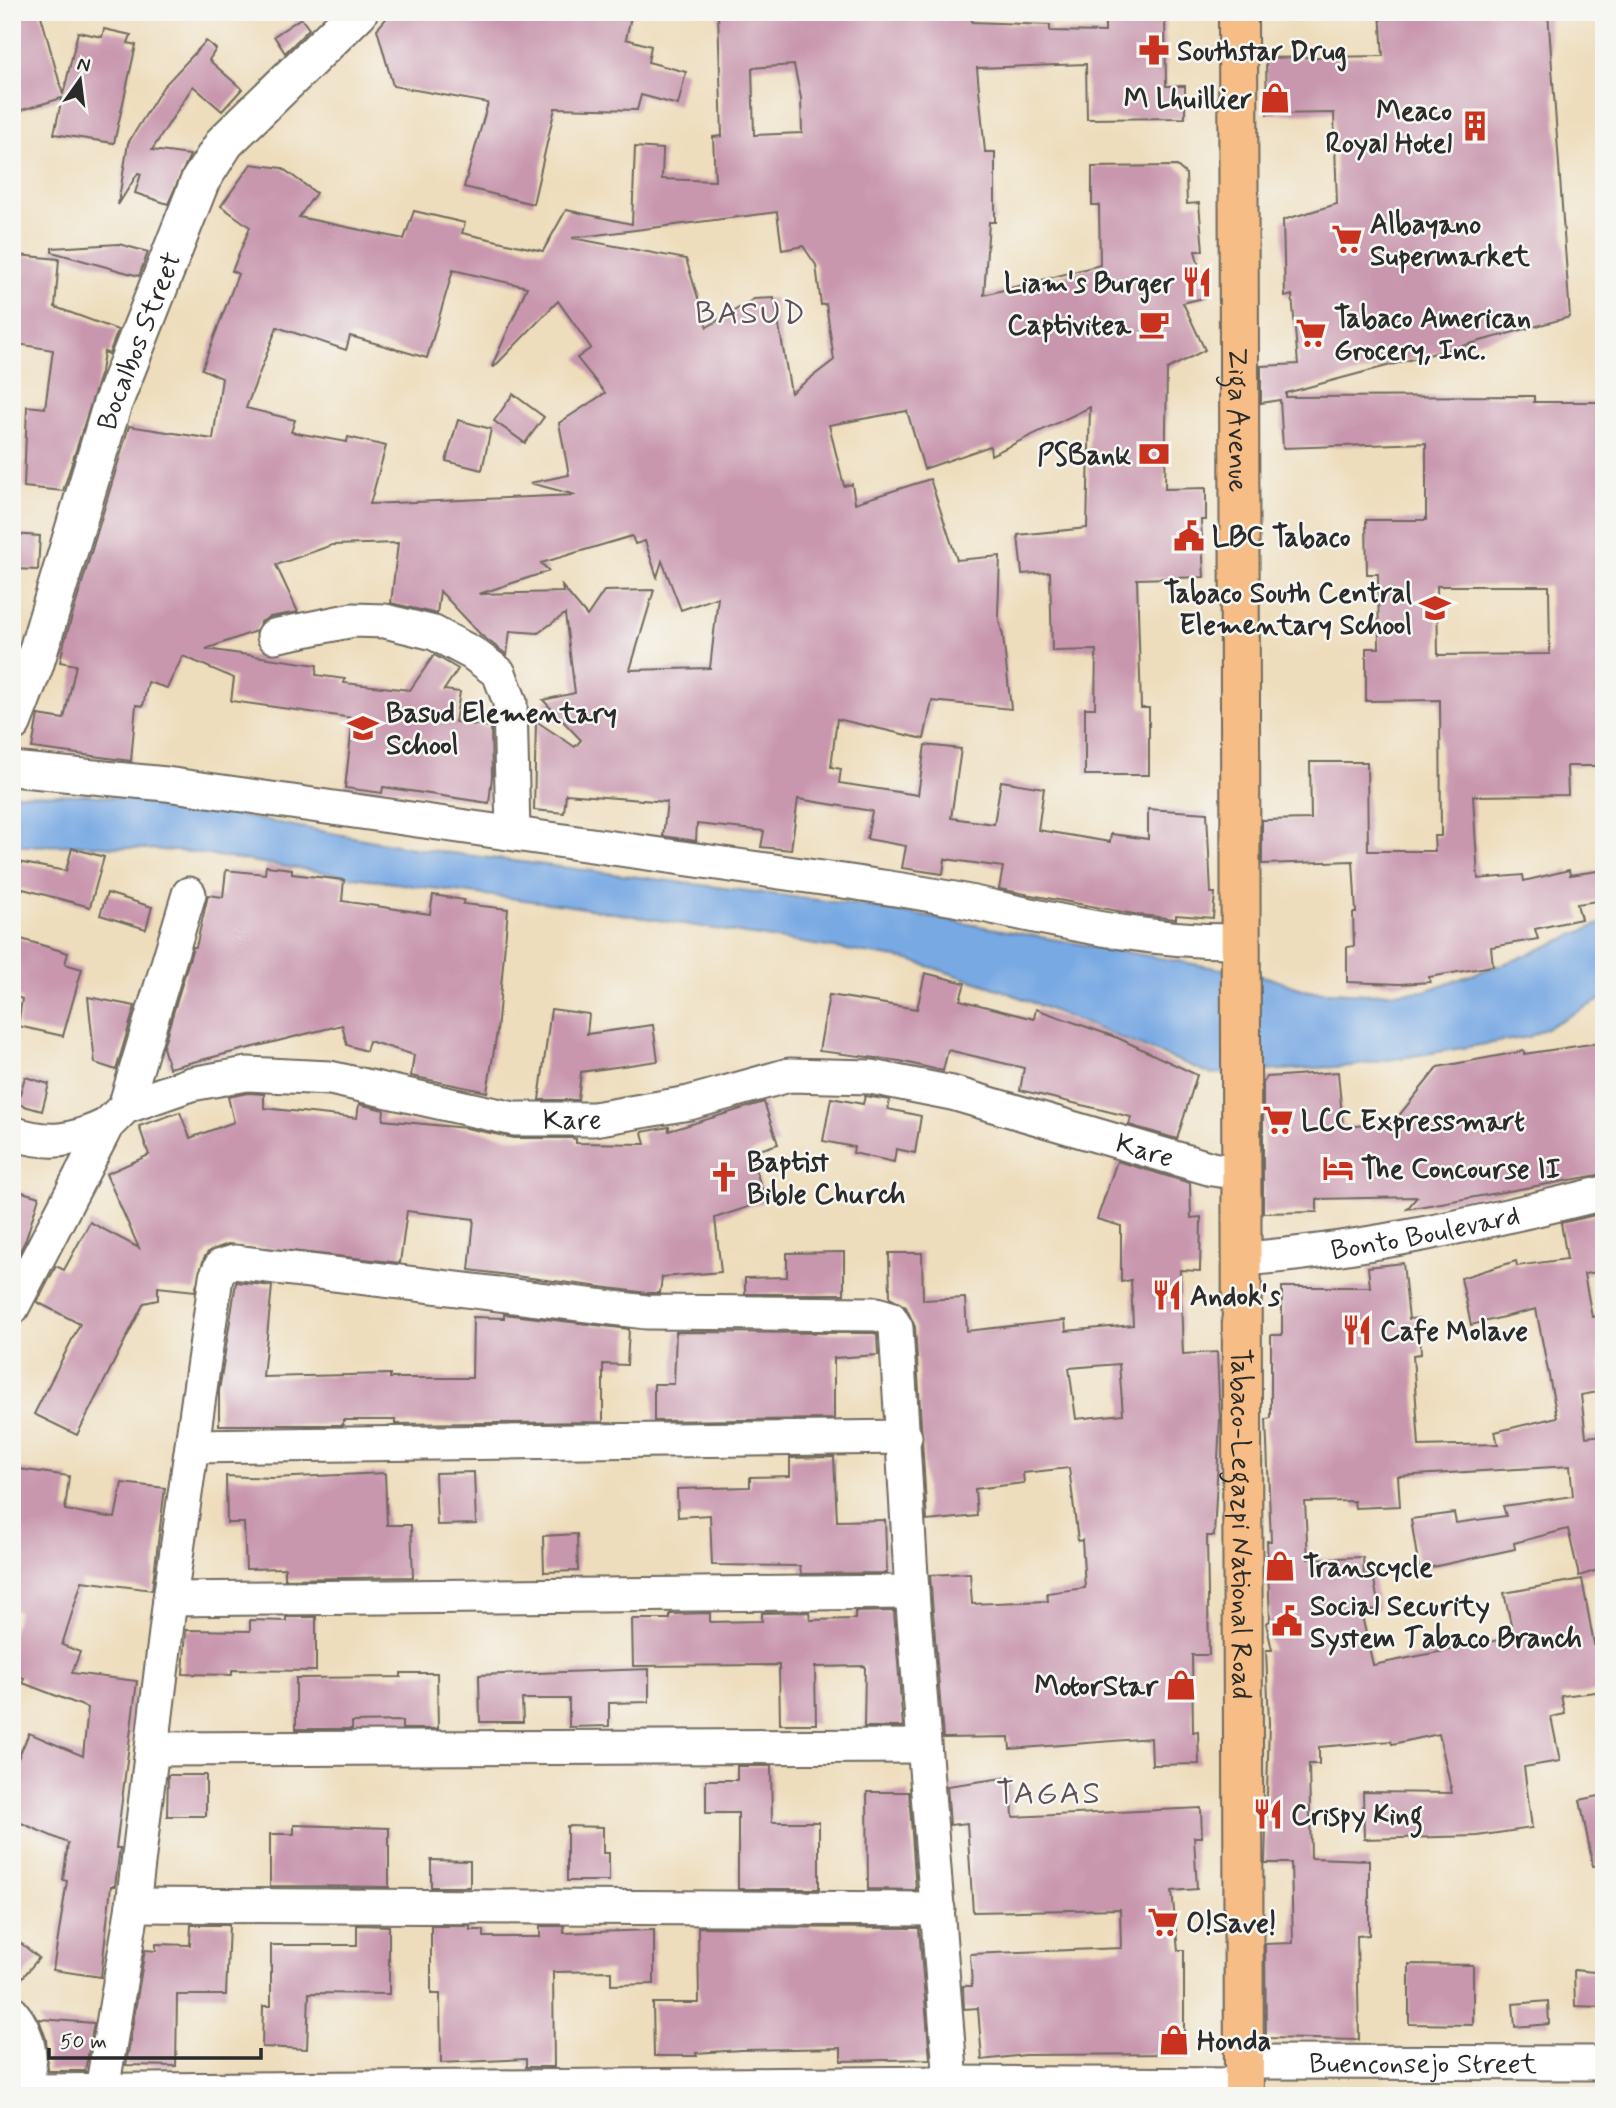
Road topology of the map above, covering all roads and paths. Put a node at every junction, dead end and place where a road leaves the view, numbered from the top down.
1 (358, 12) edge
2 (1238, 12) edge
3 (274, 636) dead end
4 (13, 718) edge
5 (12, 769) edge
6 (513, 832) junction
7 (189, 894) dead end
8 (1239, 947) junction
9 (116, 1116) junction
10 (12, 1133) edge
11 (1241, 1172) junction
12 (1604, 1193) edge
13 (1243, 1259) junction
14 (12, 1308) edge
15 (905, 1437) junction
16 (193, 1446) junction
17 (912, 1592) junction
18 (170, 1599) junction
19 (923, 1746) junction
20 (154, 1749) junction
21 (133, 1905) junction
22 (938, 1909) junction
23 (12, 2014) edge
24 (1604, 2063) edge
25 (1244, 2081) edge
26 (951, 2083) junction
27 (1043, 2090) edge
28 (735, 2091) edge
29 (27, 2093) edge
30 (101, 2093) edge

1 - 4 street, Bocalbos Street
2 - 8 main road, Ziga Avenue
3 - 6 street
5 - 6 street
6 - 8 street
7 - 9 street
8 - 11 main road, Tabaco-Legazpi National Road
9 - 10 street, Kare
9 - 11 street, Kare
9 - 14 street
11 - 13 main road, Tabaco-Legazpi National Road
12 - 13 street, Bonto Boulevard
13 - 25 main road, Tabaco-Legazpi National Road
15 - 16 street
15 - 16 street
15 - 17 street
16 - 18 street
17 - 18 street
17 - 19 street
18 - 20 street
19 - 20 street
19 - 22 street
20 - 21 street
21 - 22 street
21 - 30 street
22 - 26 street
23 - 29 street
24 - 25 street, Buenconsejo Street
25 - 27 street, Buenconsejo Street
26 - 27 street, Buenconsejo Street
26 - 28 street, Buenconsejo Street
28 - 30 street, Buenconsejo Street
29 - 30 street, Buenconsejo Street

